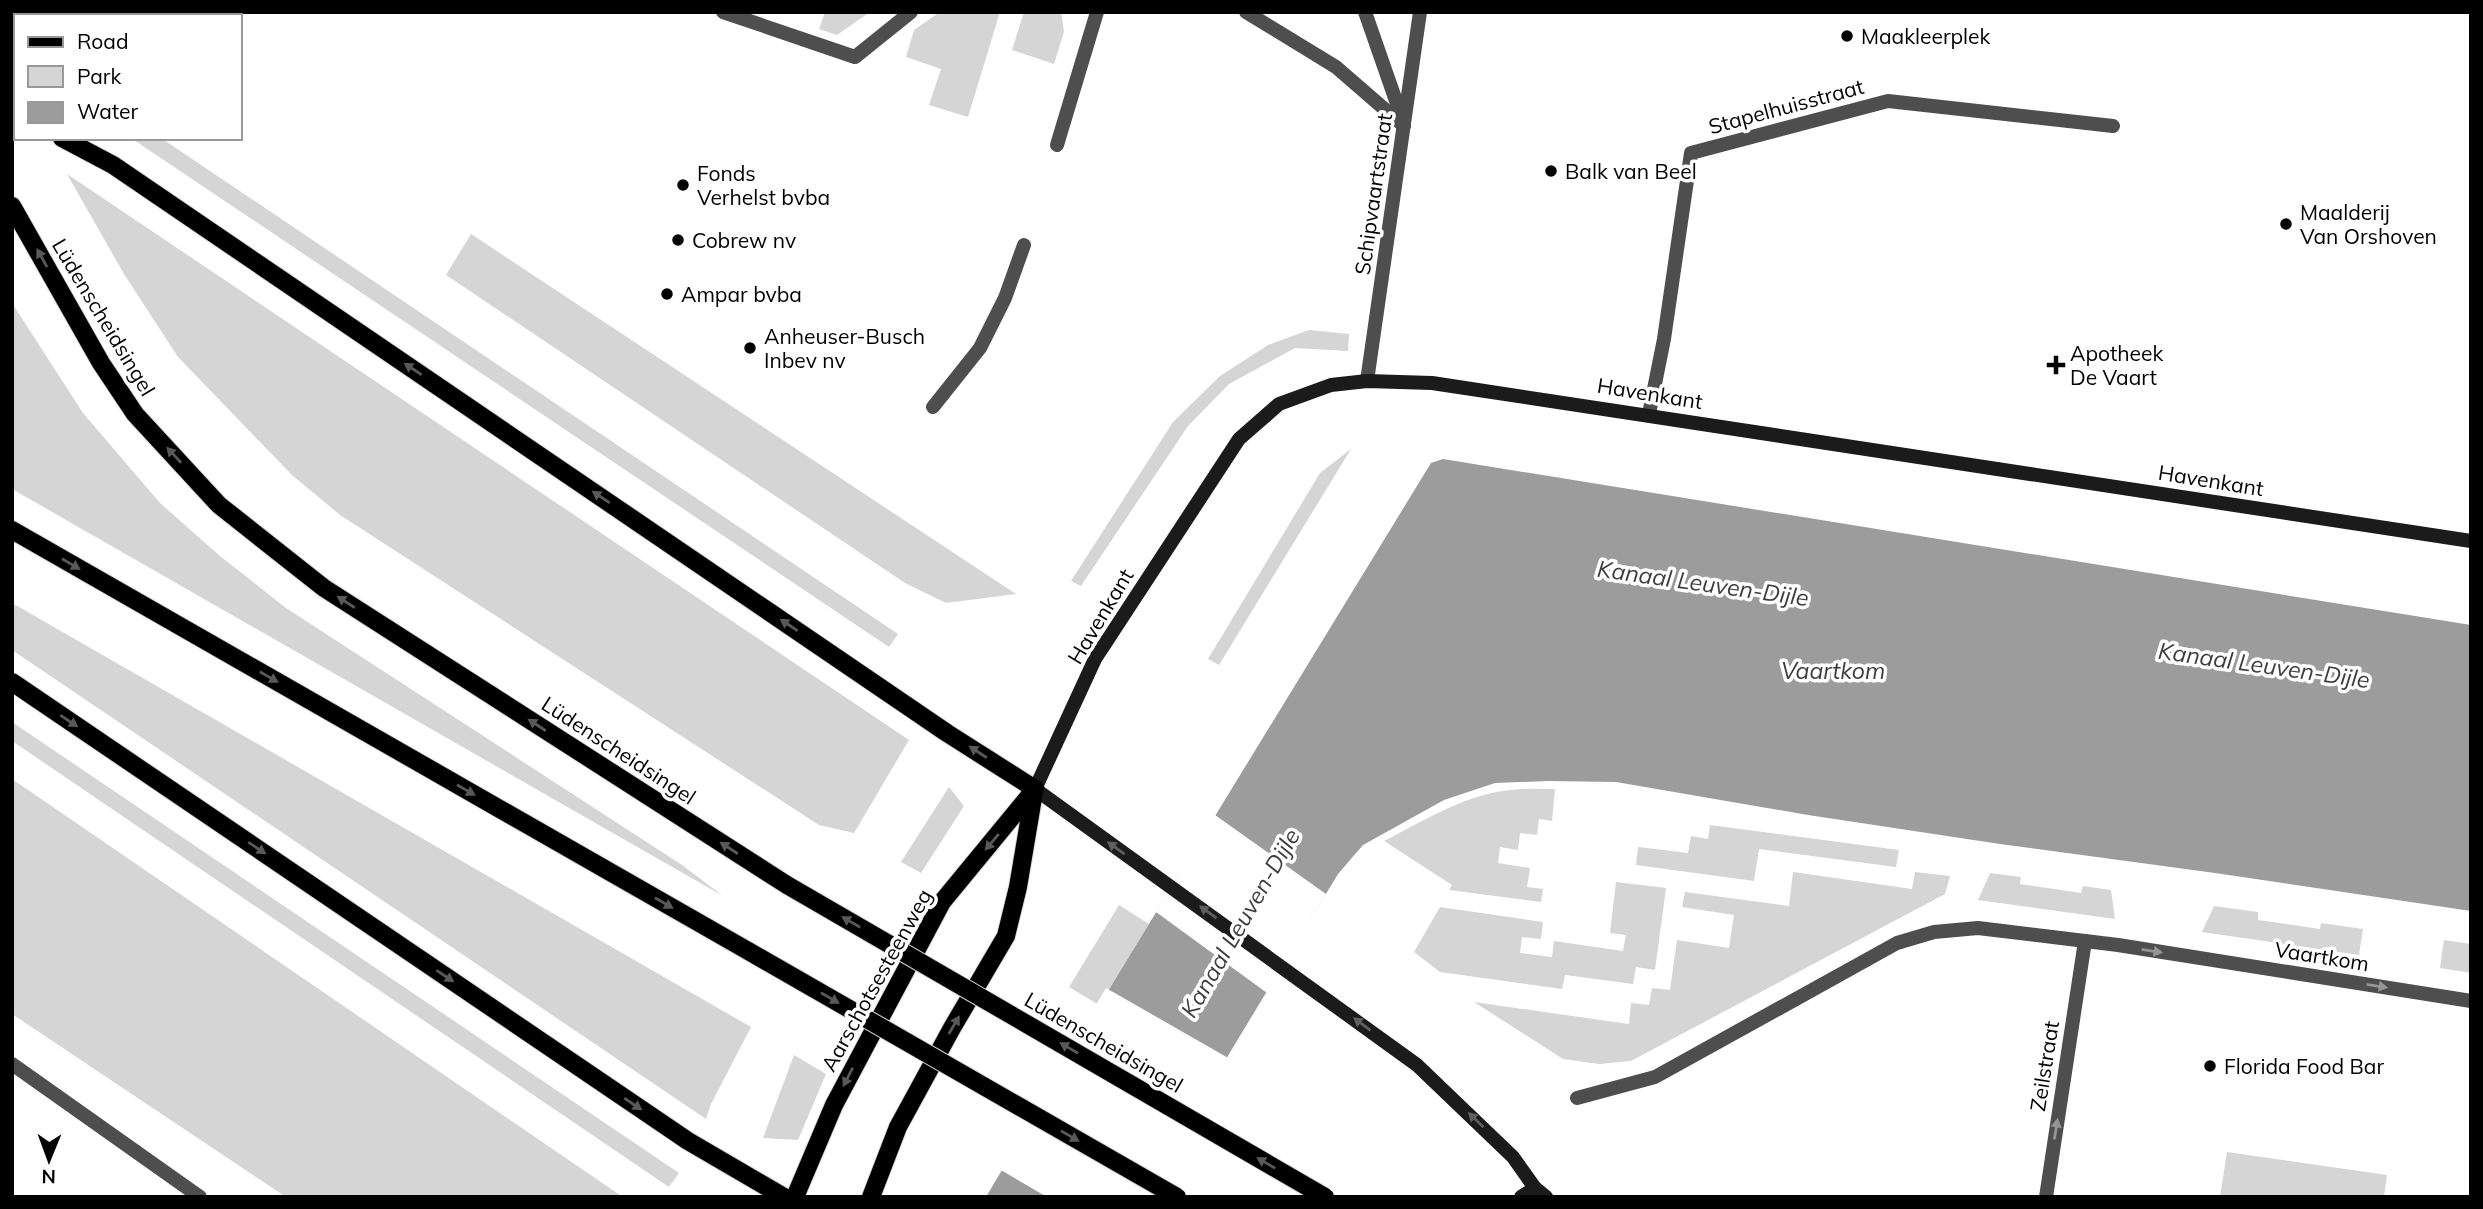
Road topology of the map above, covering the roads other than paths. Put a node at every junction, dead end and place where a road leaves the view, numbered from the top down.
1 (723, 12) edge
2 (911, 12) edge
3 (1097, 12) edge
4 (1246, 12) edge
5 (1365, 12) edge
6 (1420, 12) edge
7 (1404, 125) junction
8 (2113, 126) dead end
9 (66, 140) edge
10 (1057, 145) dead end
11 (12, 206) edge
12 (1024, 245) dead end
13 (1367, 382) junction
14 (933, 407) dead end
15 (1650, 414) junction
16 (12, 530) edge
17 (2471, 541) edge
18 (12, 682) edge
19 (1035, 789) junction
20 (2085, 941) junction
21 (2471, 1001) edge
22 (12, 1064) edge
23 (1577, 1098) dead end
24 (1540, 1192) edge
25 (200, 1197) edge
26 (784, 1197) edge
27 (795, 1197) edge
28 (871, 1197) edge
29 (1177, 1197) edge
30 (1325, 1197) edge
31 (1521, 1197) edge
32 (2046, 1197) edge

1 - 2 street
3 - 10 street
4 - 7 street
5 - 7 street
6 - 7 street, Schipvaartstraat
7 - 13 street, Schipvaartstraat
8 - 15 street, Stapelhuisstraat
19 -> 9 main road
30 -> 11 main road, Lüdenscheidsingel, bridge
12 - 14 street
13 - 15 street, Havenkant
13 - 19 street, Havenkant
15 - 17 street, Havenkant
16 -> 29 main road, bridge
18 -> 26 main road
24 -> 19 street
19 -> 27 main road, Aarschotsesteenweg
28 -> 19 main road
20 -> 21 street, Vaartkom
20 - 23 street, Vaartkom
32 -> 20 street, Zeilstraat
22 - 25 street
24 - 31 street

